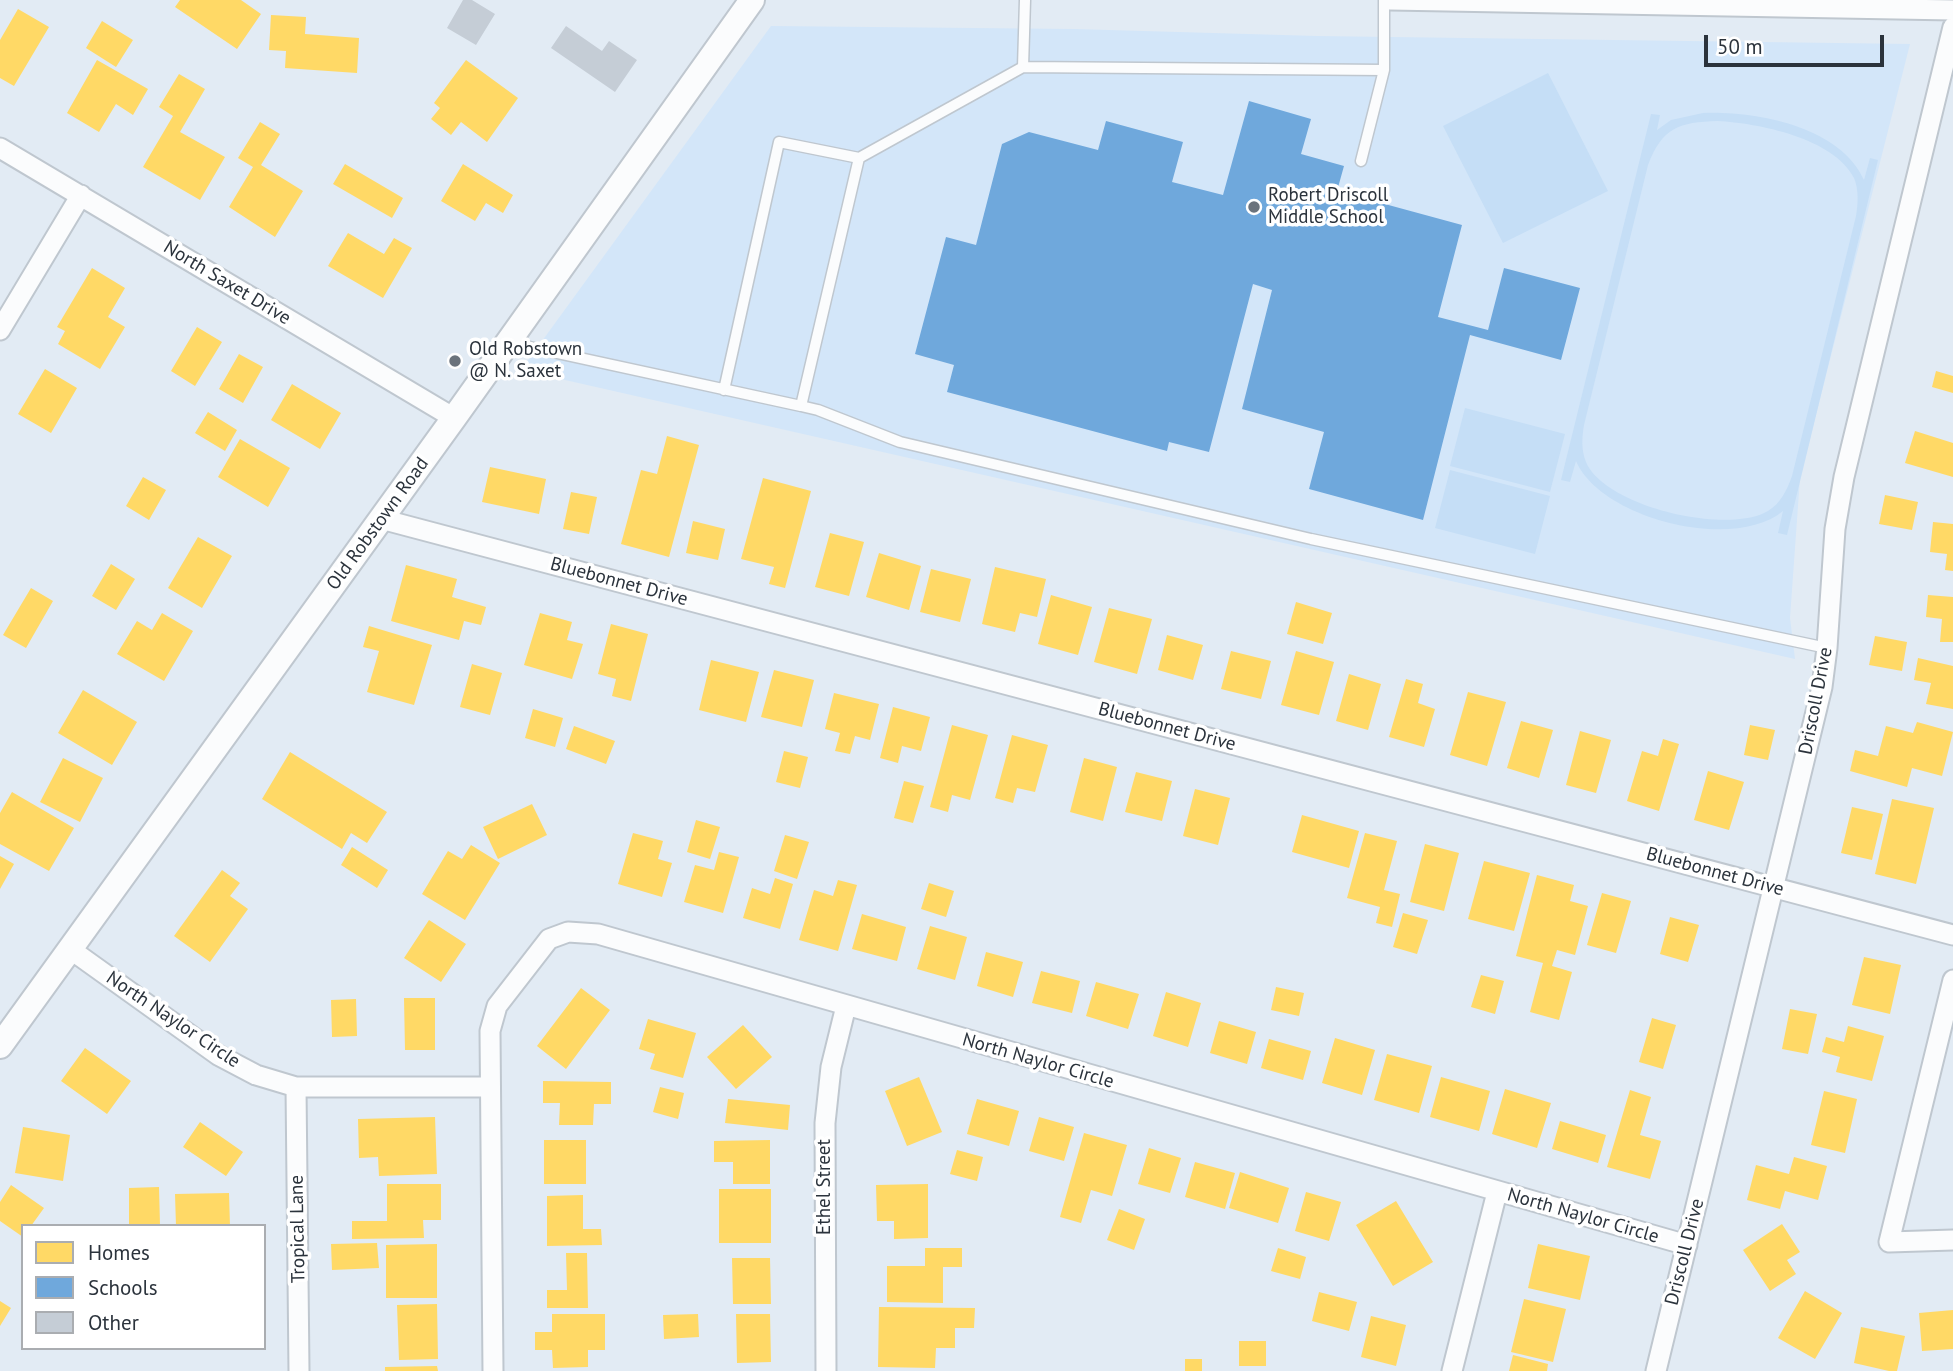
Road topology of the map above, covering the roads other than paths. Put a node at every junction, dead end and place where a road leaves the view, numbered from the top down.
1 (752, 0) edge
2 (1025, 0) edge
3 (1384, 0) edge
4 (1390, 0) edge
5 (1811, 3) edge
6 (1953, 10) edge
7 (1953, 27) edge
8 (1023, 67) junction
9 (1384, 70) junction
10 (0, 148) edge
11 (859, 158) junction
12 (1361, 161) dead end
13 (80, 195) junction
14 (0, 330) edge
15 (508, 342) junction
16 (724, 390) junction
17 (801, 406) junction
18 (454, 418) junction
19 (382, 519) junction
20 (1827, 648) junction
21 (1774, 888) junction
22 (1953, 935) edge
23 (70, 949) junction
24 (1953, 980) edge
25 (846, 1006) junction
26 (0, 1046) edge
27 (296, 1087) junction
28 (489, 1087) junction
29 (1497, 1192) junction
30 (1953, 1240) edge
31 (1687, 1245) junction
32 (299, 1371) edge
33 (493, 1371) edge
34 (826, 1371) edge
35 (1452, 1371) edge
36 (1656, 1371) edge

1 - 15 street, Old Robstown Road
2 - 8 lane
3 - 9 lane
4 - 5 street
5 - 6 street
7 - 20 street, Driscoll Drive
8 - 9 lane
8 - 11 lane
9 - 12 lane
10 - 13 street, North Saxet Drive
11 - 16 lane
11 - 17 lane
13 - 14 street
13 - 18 street, North Saxet Drive
15 - 16 lane
15 - 18 street, Old Robstown Road
16 - 17 lane
17 - 20 lane
18 - 19 street, Old Robstown Road
19 - 21 street, Bluebonnet Drive
19 - 23 street, Old Robstown Road
20 - 21 street, Driscoll Drive
21 - 22 street, Bluebonnet Drive
21 - 31 street, Driscoll Drive
23 - 26 street, Old Robstown Road
23 - 27 street, North Naylor Circle
24 - 30 street
25 - 28 street, North Naylor Circle
25 - 29 street, North Naylor Circle
25 - 34 street, Ethel Street
27 - 28 street, North Naylor Circle
27 - 32 street, Tropical Lane
28 - 33 street, North Naylor Circle
29 - 31 street, North Naylor Circle
29 - 35 street
31 - 36 street, Driscoll Drive

